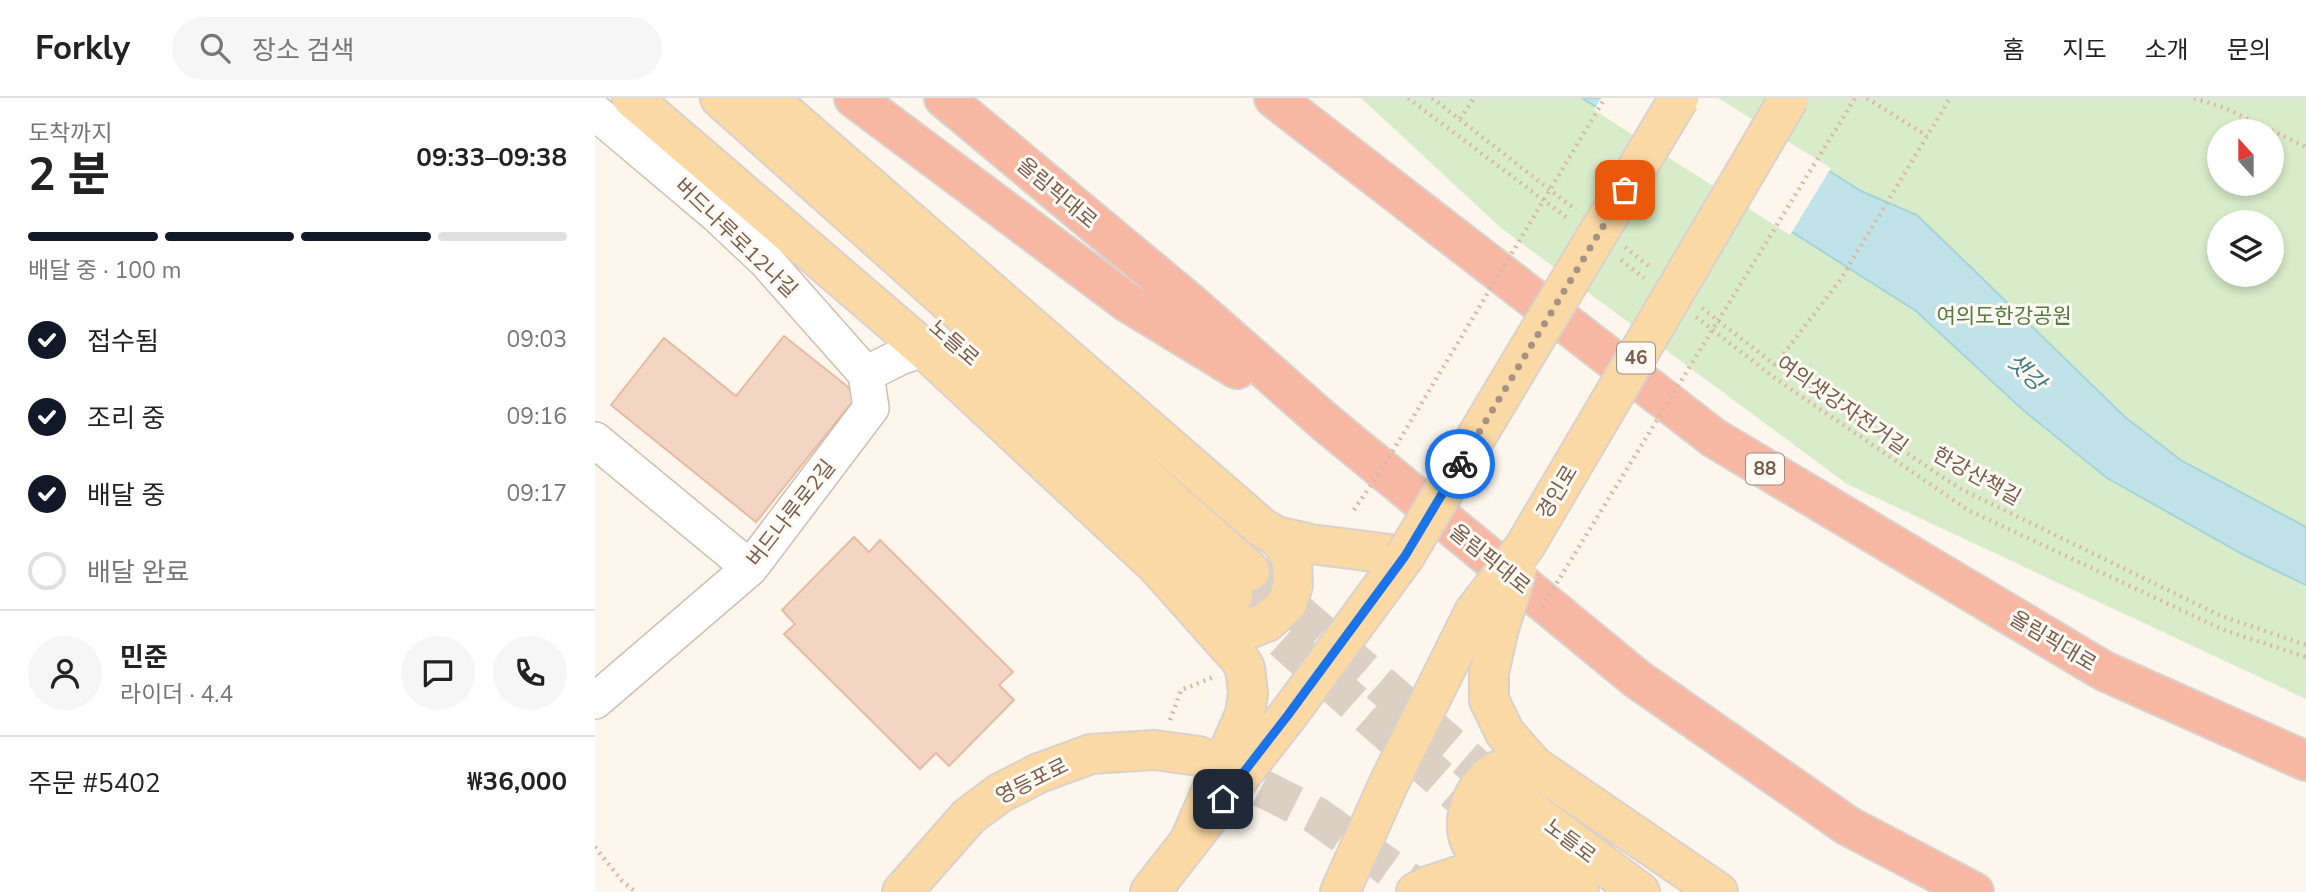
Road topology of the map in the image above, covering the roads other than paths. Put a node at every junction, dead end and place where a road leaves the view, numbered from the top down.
1 (632, 98) edge
2 (670, 98) edge
3 (720, 98) edge
4 (768, 98) edge
5 (854, 98) edge
6 (944, 98) edge
7 (1274, 98) edge
8 (1679, 98) edge
9 (1789, 98) edge
10 (595, 112) edge
11 (924, 349) junction
12 (866, 374) junction
13 (1325, 422) junction
14 (595, 440) edge
15 (1260, 526) junction
16 (1405, 556) junction
17 (750, 568) junction
18 (1229, 595) junction
19 (1486, 622) junction
20 (595, 701) edge
21 (1199, 756) tunnel mouth
22 (2306, 761) edge
23 (1534, 766) junction
24 (1190, 840) junction
25 (1519, 885) edge
26 (902, 892) edge
27 (1150, 892) edge
28 (1340, 892) edge
29 (1416, 892) edge
30 (1580, 892) edge
31 (1640, 892) edge
32 (1718, 892) edge
33 (1973, 892) edge

1 - 11 main road
2 - 18 main road, 노들로
3 - 18 main road, 노들로
4 - 15 main road
5 - 13 highway
6 - 13 highway, 올림픽대로
7 - 22 highway, 올림픽대로 / 88
8 - 16 main road, bridge
9 - 19 main road, 경인로 / 46, bridge
10 - 12 street, 버드나루로12나길
11 - 12 street
11 - 18 main road
12 - 17 street, 버드나루로2길
13 - 33 highway, 올림픽대로
14 - 17 street
15 - 16 main road
15 - 18 main road
16 - 24 main road
17 - 20 street, 버드나루로2길
18 - 24 main road
19 - 23 main road
19 - 28 main road, 경인로 / 46
21 - 26 main road, 영등포로
23 - 25 main road
23 - 32 main road
24 - 27 main road
25 - 29 main road
30 - 31 main road, 노들로

